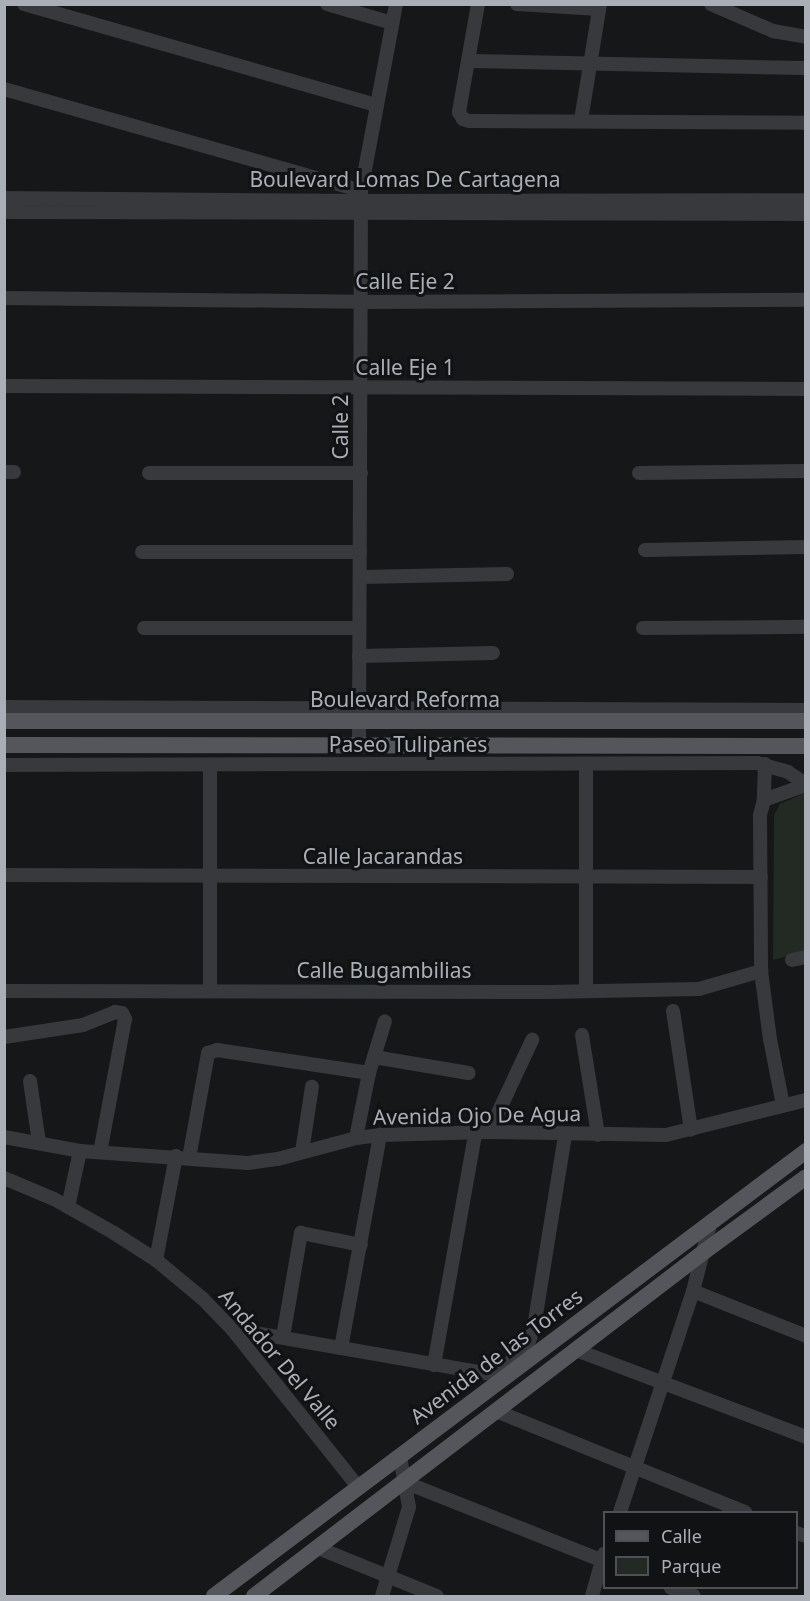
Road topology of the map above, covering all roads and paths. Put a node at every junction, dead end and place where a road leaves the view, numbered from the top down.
1 (24, 4) edge
2 (327, 4) edge
3 (396, 4) edge
4 (478, 4) edge
5 (517, 4) edge
6 (711, 4) edge
7 (599, 7) edge
8 (392, 23) junction
9 (806, 37) edge
10 (470, 61) junction
11 (588, 65) junction
12 (806, 68) edge
13 (4, 89) edge
14 (377, 105) junction
15 (581, 120) junction
16 (806, 123) edge
17 (4, 198) edge
18 (628, 200) junction
19 (806, 200) edge
20 (362, 203) junction
21 (4, 212) edge
22 (806, 214) edge
23 (628, 215) junction
24 (4, 298) edge
25 (806, 300) edge
26 (362, 302) junction
27 (4, 386) edge
28 (361, 388) junction
29 (806, 388) edge
30 (806, 471) edge
31 (149, 473) dead end
32 (360, 473) junction
33 (639, 473) dead end
34 (806, 547) edge
35 (645, 550) dead end
36 (142, 552) dead end
37 (360, 552) junction
38 (507, 574) dead end
39 (360, 577) junction
40 (806, 627) edge
41 (144, 628) dead end
42 (359, 628) junction
43 (643, 628) dead end
44 (493, 653) dead end
45 (359, 656) junction
46 (4, 707) edge
47 (806, 710) edge
48 (359, 716) junction
49 (4, 721) edge
50 (806, 722) edge
51 (4, 745) edge
52 (359, 745) junction
53 (806, 746) edge
54 (765, 764) junction
55 (4, 765) edge
56 (210, 765) junction
57 (586, 765) junction
58 (806, 784) edge
59 (764, 800) junction
60 (4, 875) edge
61 (210, 876) junction
62 (585, 877) junction
63 (761, 877) junction
64 (761, 971) junction
65 (210, 990) junction
66 (4, 991) edge
67 (586, 992) junction
68 (673, 1011) dead end
69 (386, 1021) dead end
70 (582, 1035) dead end
71 (4, 1037) edge
72 (532, 1040) dead end
73 (374, 1057) junction
74 (369, 1073) junction
75 (469, 1073) dead end
76 (30, 1081) dead end
77 (312, 1087) dead end
78 (806, 1100) edge
79 (783, 1105) junction
80 (691, 1130) junction
81 (489, 1132) junction
82 (474, 1134) junction
83 (380, 1135) junction
84 (566, 1135) junction
85 (598, 1135) junction
86 (4, 1137) edge
87 (356, 1138) junction
88 (39, 1143) junction
89 (80, 1151) junction
90 (806, 1151) edge
91 (100, 1152) junction
92 (302, 1152) junction
93 (183, 1157) junction
94 (806, 1177) edge
95 (4, 1178) edge
96 (68, 1207) junction
97 (711, 1221) junction
98 (361, 1245) junction
99 (705, 1251) junction
100 (156, 1260) junction
101 (693, 1292) junction
102 (232, 1329) junction
103 (806, 1336) edge
104 (283, 1337) junction
105 (341, 1348) junction
106 (576, 1350) junction
107 (434, 1365) junction
108 (664, 1384) junction
109 (496, 1411) junction
110 (806, 1437) edge
111 (400, 1457) junction
112 (636, 1470) junction
113 (404, 1482) junction
114 (359, 1488) junction
115 (620, 1511) edge
116 (742, 1511) edge
117 (318, 1548) junction
118 (603, 1559) edge
119 (603, 1562) edge
120 (387, 1577) junction
121 (676, 1589) edge
122 (214, 1596) edge
123 (254, 1596) edge
124 (382, 1596) edge
125 (437, 1596) edge
126 (592, 1596) edge
127 (694, 1596) edge

1 - 14 street
2 - 8 street
3 - 8 street, Calle 2
4 - 10 street
5 - 7 street
6 - 9 street
7 - 11 street
8 - 14 street, Calle 2
10 - 11 street
10 - 15 street
11 - 12 street
11 - 15 street
13 - 20 street
14 - 20 street, Calle 2
15 - 16 street
17 - 20 street, Boulevard Lomas De Cartagena
18 - 19 street, Boulevard Lomas De Cartagena
18 - 20 street, Boulevard Lomas De Cartagena
18 - 23 street
20 - 21 street, Boulevard Lomas De Cartagena
20 - 23 street, Boulevard Lomas De Cartagena
20 - 26 street, Calle 2
22 - 23 street, Boulevard Lomas De Cartagena
24 - 26 street, Calle Eje 2
25 - 26 street, Calle Eje 2
26 - 28 street, Calle 2
27 - 28 street, Calle Eje 1
28 - 29 street, Calle Eje 1
28 - 32 street, Calle 2
30 - 33 street
31 - 32 street
32 - 37 street, Calle 2
34 - 35 street
36 - 37 street
37 - 39 street, Calle 2
38 - 39 street
39 - 42 street, Calle 2
40 - 43 street
41 - 42 street
42 - 45 street, Calle 2
44 - 45 street
45 - 48 street, Calle 2
46 - 48 street
47 - 48 street
48 - 49 main road, Boulevard Reforma
48 - 50 main road, Boulevard Reforma
48 - 52 street, Calle 2
51 - 52 main road
52 - 53 main road
54 - 57 street, Paseo Tulipanes
54 - 58 street, Paseo Tulipanes
54 - 59 street
55 - 56 street, Paseo Tulipanes
56 - 57 street, Paseo Tulipanes
56 - 61 street
57 - 62 street
58 - 59 street
59 - 63 street
60 - 61 street, Calle Jacarandas
61 - 62 street, Calle Jacarandas
61 - 65 street
62 - 63 street, Calle Jacarandas
62 - 67 street
63 - 64 street
64 - 67 street, Calle Bugambilias
64 - 79 street
65 - 66 street, Calle Bugambilias
65 - 67 street, Calle Bugambilias
68 - 80 street
69 - 73 street
70 - 85 street
71 - 91 street
72 - 81 street
73 - 74 street
73 - 75 street
74 - 87 street
74 - 93 street
76 - 88 street
77 - 92 street
78 - 79 street, Avenida Ojo De Agua
79 - 80 street, Avenida Ojo De Agua
80 - 85 street, Avenida Ojo De Agua
81 - 82 street, Avenida Ojo De Agua
81 - 84 street, Avenida Ojo De Agua
82 - 83 street, Avenida Ojo De Agua
82 - 107 street
83 - 87 street, Avenida Ojo De Agua
83 - 98 street
84 - 85 street, Avenida Ojo De Agua
84 - 107 street
86 - 88 street, Avenida Ojo De Agua
87 - 92 street, Avenida Ojo De Agua
88 - 89 street, Avenida Ojo De Agua
89 - 91 street, Avenida Ojo De Agua
89 - 96 street
90 - 97 main road, Avenida de las Torres
91 - 93 street, Avenida Ojo De Agua
92 - 93 street, Avenida Ojo De Agua
93 - 100 street
94 - 99 main road, Avenida de las Torres
95 - 96 street, Andador Del Valle
96 - 100 street, Andador Del Valle
97 - 99 street
97 - 111 main road, Avenida de las Torres
98 - 104 street
98 - 105 street
99 - 101 street
99 - 106 main road, Avenida de las Torres
100 - 102 street, Andador Del Valle
101 - 103 street
101 - 108 street
102 - 104 street
102 - 114 street, Andador Del Valle
104 - 105 street
105 - 107 street
106 - 108 street
106 - 109 main road, Avenida de las Torres
108 - 110 street
108 - 112 street
109 - 112 street
109 - 113 main road, Avenida de las Torres
111 - 113 street
111 - 114 main road, Avenida de las Torres
112 - 115 street
112 - 116 street
113 - 117 main road, Avenida de las Torres
113 - 118 street
113 - 120 street
114 - 122 main road, Avenida de las Torres
117 - 120 street
117 - 123 main road, Avenida de las Torres
119 - 126 street
120 - 124 street
120 - 125 street
121 - 127 street

